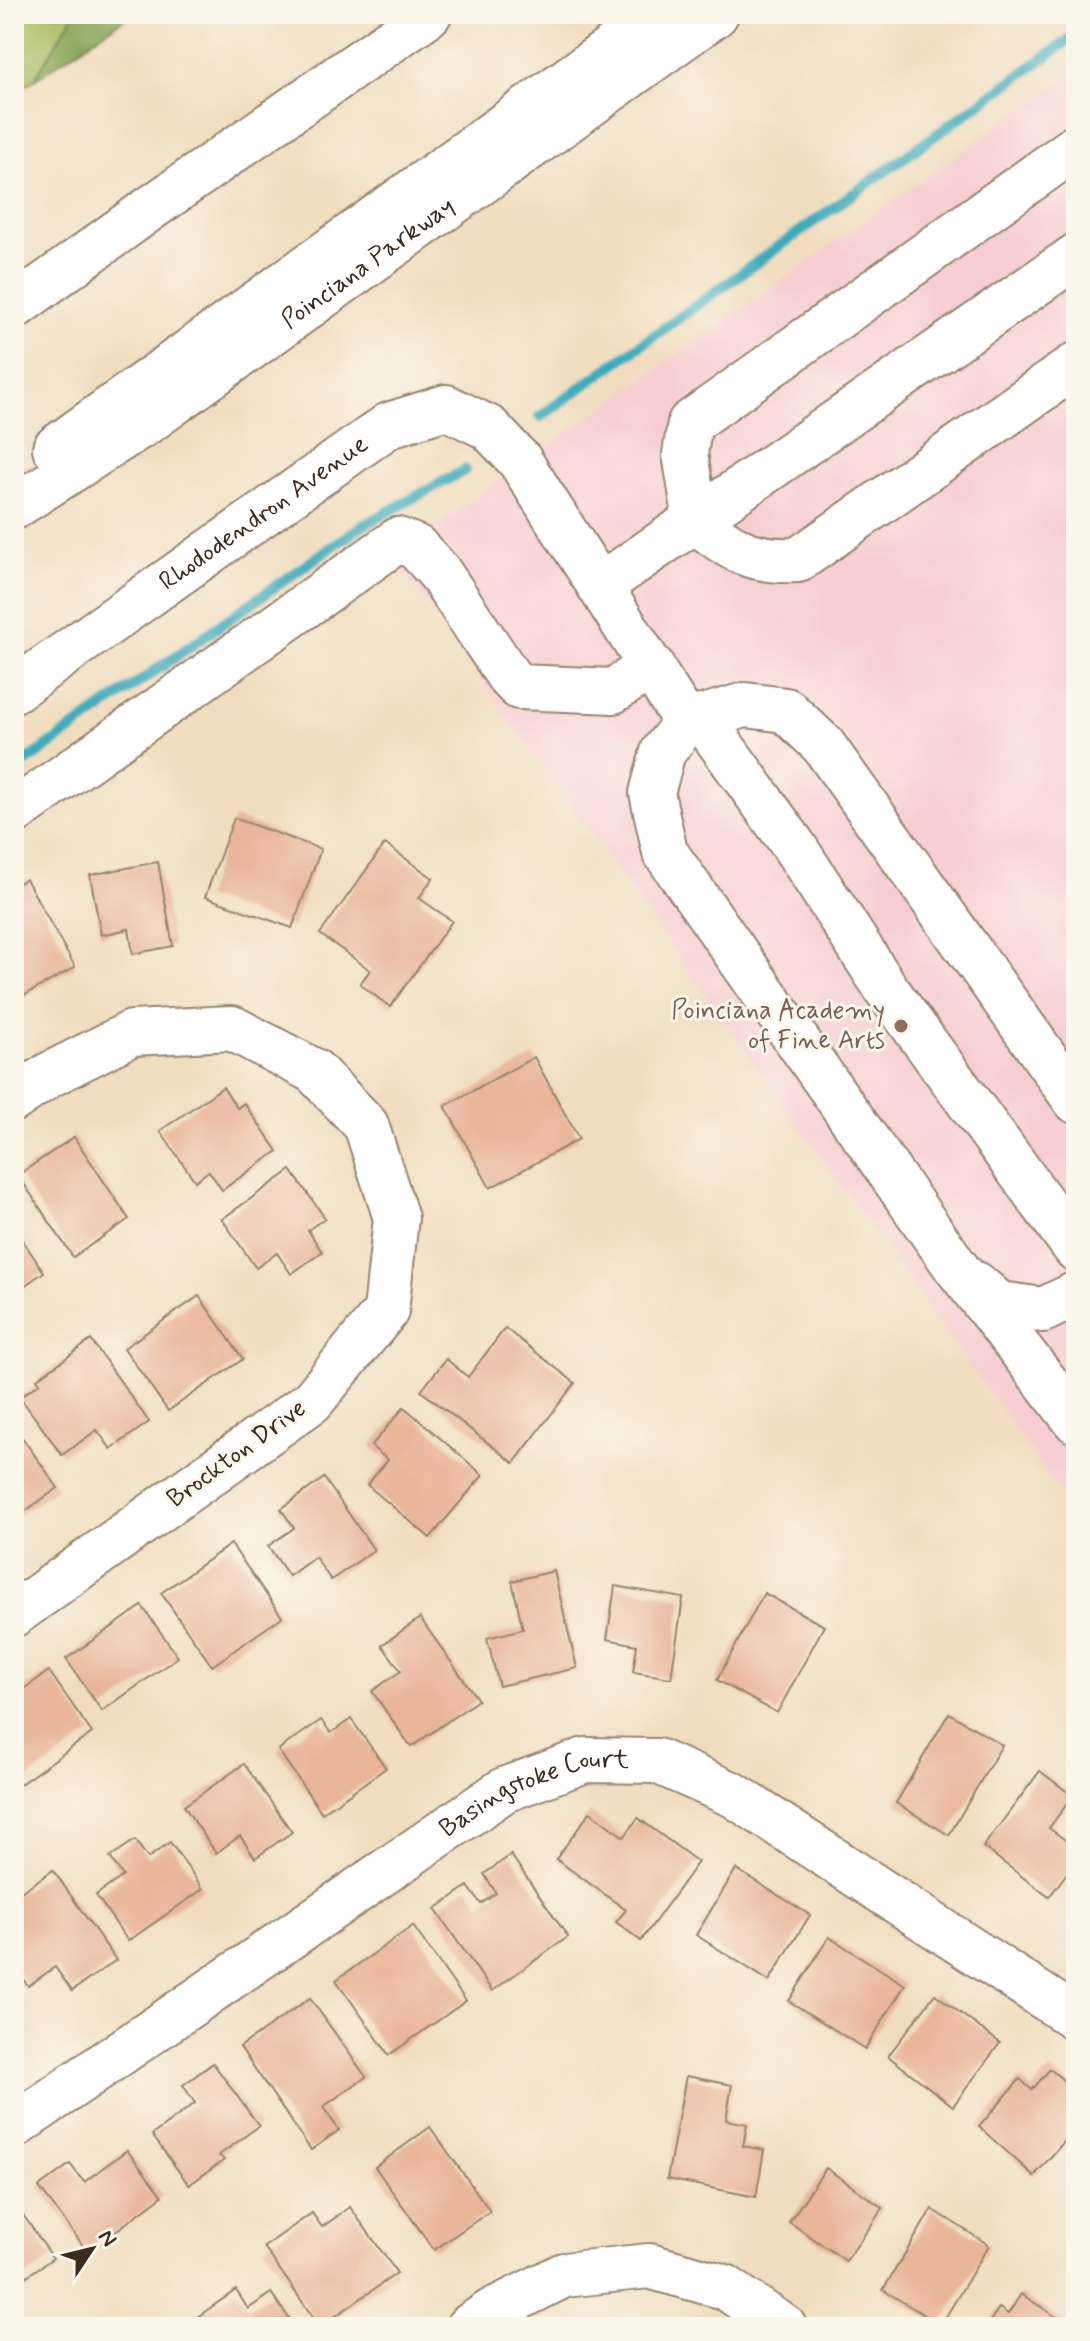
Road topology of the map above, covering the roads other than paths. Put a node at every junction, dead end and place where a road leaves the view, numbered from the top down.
1 (429, 14) edge
2 (659, 14) edge
3 (716, 14) edge
4 (1076, 147) edge
5 (1076, 256) edge
6 (14, 307) edge
7 (1076, 365) edge
8 (14, 477) edge
9 (14, 507) edge
10 (696, 521) junction
11 (600, 586) junction
12 (652, 666) junction
13 (14, 690) edge
14 (694, 720) junction
15 (14, 812) edge
16 (14, 1099) edge
17 (1076, 1101) edge
18 (1076, 1249) edge
19 (956, 1267) junction
20 (1076, 1294) edge
21 (1076, 1421) edge
22 (14, 1614) edge
23 (1076, 2018) edge
24 (14, 2126) edge
25 (468, 2327) edge
26 (784, 2327) edge

1 - 6 main road
2 - 8 main road, Poinciana Parkway
3 - 9 main road, Poinciana Parkway
4 - 10 main road
5 - 10 main road
7 - 10 main road
10 - 11 main road
11 - 12 main road, Rhododendron Avenue
11 - 13 main road, Rhododendron Avenue
12 - 14 main road, Rhododendron Avenue
12 - 15 main road
14 - 17 main road
14 - 18 main road, Rhododendron Avenue
14 - 19 main road
16 - 22 main road, Brockton Drive
19 - 20 main road
19 - 21 main road
23 - 24 main road, Basingstoke Court
25 - 26 main road

